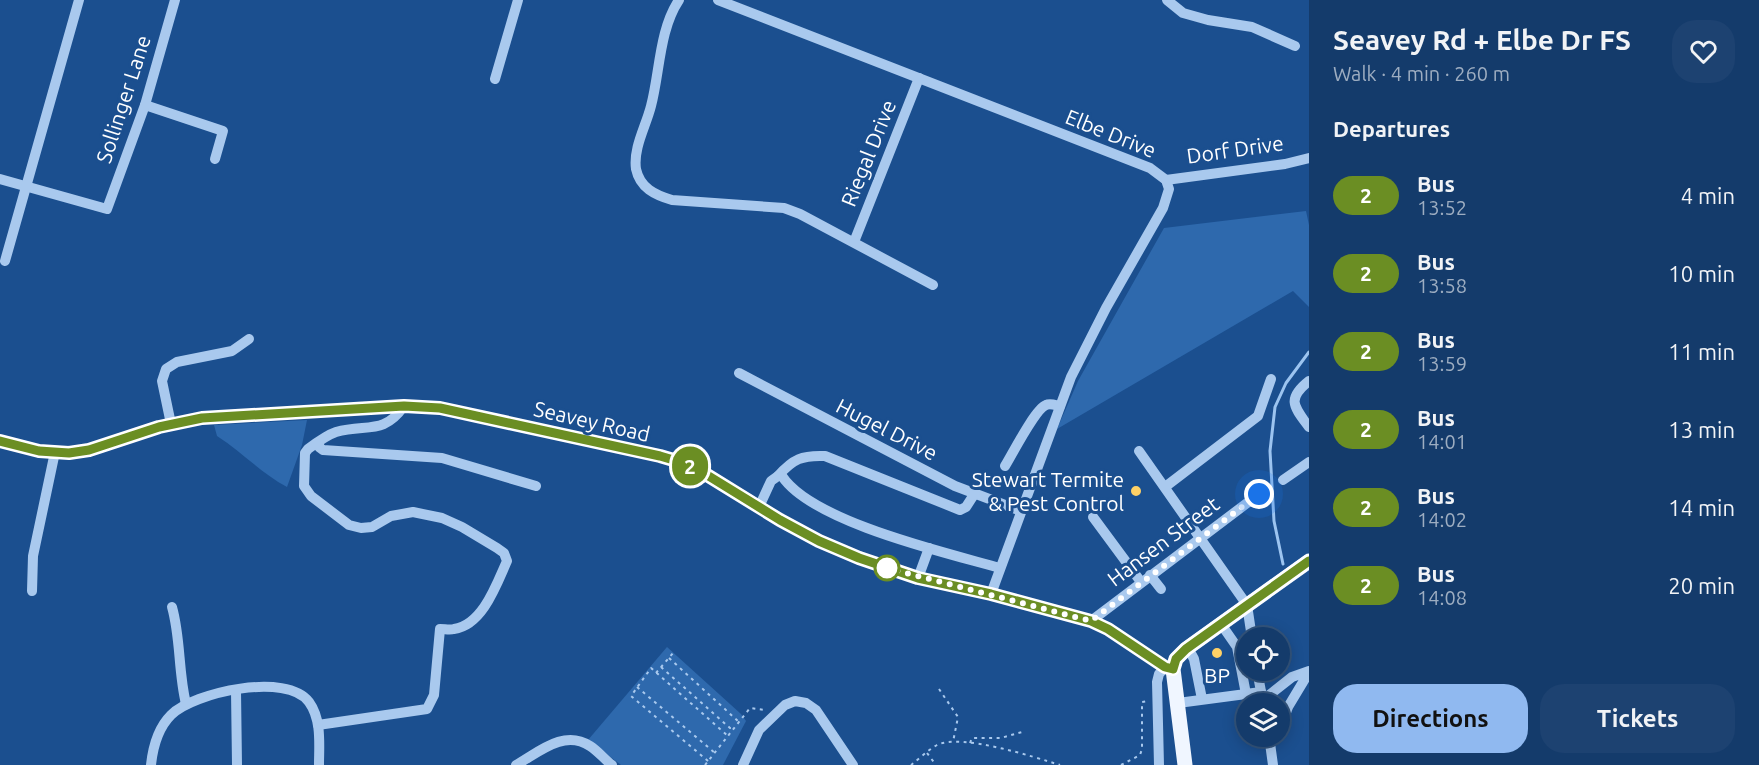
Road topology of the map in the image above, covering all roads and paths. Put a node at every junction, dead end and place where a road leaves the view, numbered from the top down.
1 (79, 0) edge
2 (175, 0) edge
3 (518, 0) edge
4 (679, 0) edge
5 (718, 0) edge
6 (1167, 0) edge
7 (1295, 46) dead end
8 (919, 78) junction
9 (495, 79) dead end
10 (145, 105) junction
11 (1309, 158) edge
12 (215, 159) dead end
13 (0, 179) edge
14 (1166, 180) junction
15 (25, 186) junction
16 (854, 242) junction
17 (4, 261) dead end
18 (933, 285) dead end
19 (249, 339) dead end
20 (739, 373) dead end
21 (1271, 379) dead end
22 (1309, 381) edge
23 (404, 406) junction
24 (1060, 406) junction
25 (171, 424) junction
26 (1309, 427) edge
27 (0, 441) edge
28 (319, 442) junction
29 (1139, 451) dead end
30 (55, 452) junction
31 (1309, 462) edge
32 (1005, 466) dead end
33 (778, 476) junction
34 (1283, 480) dead end
35 (536, 486) dead end
36 (1165, 487) junction
37 (975, 493) junction
38 (1259, 494) dead end
39 (759, 507) junction
40 (1021, 511) junction
41 (1093, 517) dead end
42 (1201, 537) junction
43 (929, 548) junction
44 (1309, 561) edge
45 (1000, 568) junction
46 (918, 578) junction
47 (1146, 578) junction
48 (1161, 589) dead end
49 (32, 591) dead end
50 (991, 594) junction
51 (1247, 605) junction
52 (172, 607) dead end
53 (1091, 621) junction
54 (1221, 624) junction
55 (1250, 627) edge
56 (1188, 648) junction
57 (673, 653) dead end
58 (669, 658) junction
59 (661, 667) junction
60 (1169, 668) junction
61 (1309, 671) edge
62 (656, 673) junction
63 (637, 687) junction
64 (939, 689) dead end
65 (236, 691) junction
66 (1246, 693) edge
67 (1270, 693) edge
68 (1236, 695) edge
69 (1202, 699) junction
70 (1157, 700) junction
71 (1178, 703) junction
72 (186, 704) junction
73 (1290, 704) edge
74 (773, 715) junction
75 (739, 722) junction
76 (318, 725) junction
77 (734, 728) junction
78 (1022, 732) dead end
79 (728, 736) junction
80 (953, 742) junction
81 (970, 743) junction
82 (715, 753) junction
83 (927, 753) junction
84 (708, 762) junction
85 (151, 765) edge
86 (237, 765) edge
87 (319, 765) edge
88 (516, 765) edge
89 (612, 765) edge
90 (705, 765) edge
91 (743, 765) edge
92 (853, 765) edge
93 (911, 765) edge
94 (936, 765) edge
95 (1060, 765) edge
96 (1121, 765) edge
97 (1159, 765) edge
98 (1185, 765) edge

1 - 15 street
2 - 10 street, Sollinger Lane
3 - 9 street
4 - 16 street
5 - 8 street, Elbe Drive
6 - 7 street
8 - 14 street, Elbe Drive
8 - 16 street, Riegal Drive
10 - 12 street
10 - 15 street, Sollinger Lane
11 - 14 street, Dorf Drive
13 - 15 street
14 - 24 street, Elbe Drive
15 - 17 street
16 - 18 street
19 - 25 street
20 - 37 street, Hugel Drive
21 - 36 street
22 - 26 street
23 - 25 street, Seavey Road
23 - 28 street
23 - 39 street, Seavey Road
24 - 32 street
24 - 40 street, Elbe Drive
25 - 30 street, Seavey Road
27 - 30 street, Seavey Road
28 - 35 street
28 - 76 street
29 - 36 street
30 - 49 street
31 - 34 street
33 - 37 street
33 - 39 street
33 - 43 street
36 - 42 street
37 - 40 street, Hugel Drive
38 - 42 street, Hansen Street
39 - 46 street, Seavey Road
40 - 45 street, Elbe Drive
41 - 47 street
42 - 47 street, Hansen Street
42 - 51 street
43 - 45 street
43 - 46 street
44 - 51 main road
45 - 50 street, Elbe Drive
46 - 50 street, Seavey Road
47 - 48 street
47 - 53 street, Hansen Street
50 - 53 street, Seavey Road
51 - 54 main road
51 - 55 street
52 - 72 street
53 - 60 street, Seavey Road
54 - 56 main road
54 - 66 street
56 - 60 main road
56 - 69 street
57 - 58 path
58 - 59 path
58 - 75 path
59 - 62 path
59 - 77 path
60 - 70 street
60 - 71 main road
61 - 67 street
61 - 73 street
62 - 63 path
62 - 79 path
63 - 82 path
63 - 84 path
64 - 80 path
65 - 72 street
65 - 76 street
65 - 86 street
68 - 69 street
69 - 71 street
70 - 96 path
70 - 97 street
71 - 98 main road
72 - 85 street
74 - 75 path
74 - 91 street
74 - 92 street
75 - 77 path
76 - 87 street
77 - 79 path
78 - 81 path
79 - 82 path
80 - 81 path
80 - 83 path
81 - 95 path
82 - 84 path
83 - 93 path
83 - 94 path
84 - 90 path
88 - 89 street

